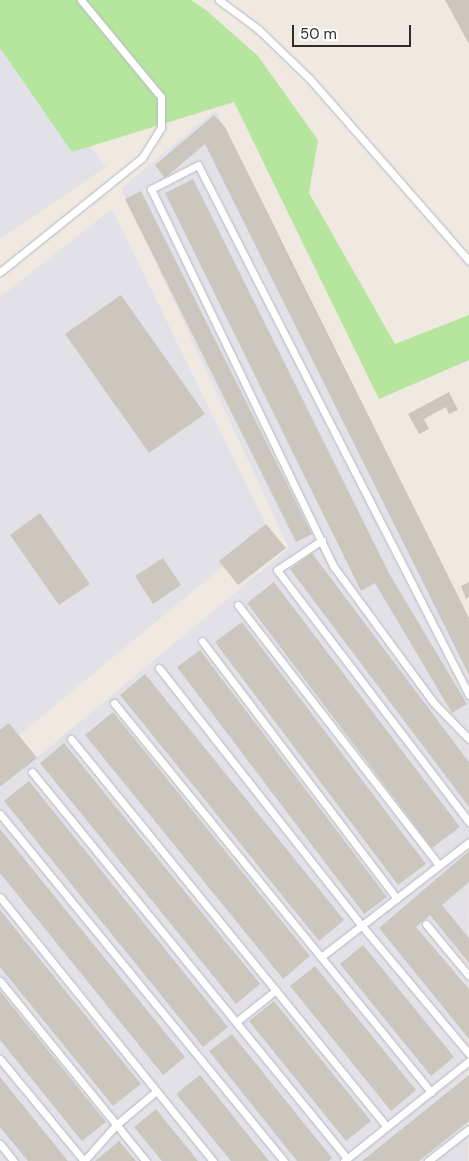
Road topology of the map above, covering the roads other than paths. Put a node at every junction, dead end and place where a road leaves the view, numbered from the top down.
1 (81, 0) edge
2 (219, 0) edge
3 (469, 261) edge
4 (0, 272) edge
5 (322, 540) junction
6 (238, 605) dead end
7 (202, 641) dead end
8 (159, 668) dead end
9 (469, 695) edge
10 (114, 703) dead end
11 (469, 739) edge
12 (71, 740) dead end
13 (32, 772) dead end
14 (0, 814) edge
15 (469, 822) edge
16 (469, 842) edge
17 (439, 866) junction
18 (0, 897) edge
19 (397, 899) junction
20 (426, 924) dead end
21 (362, 926) junction
22 (321, 957) junction
23 (469, 976) edge
24 (0, 981) edge
25 (276, 990) junction
26 (236, 1022) junction
27 (469, 1054) edge
28 (0, 1059) edge
29 (469, 1061) edge
30 (155, 1092) junction
31 (431, 1092) junction
32 (116, 1125) junction
33 (387, 1126) junction
34 (469, 1129) edge
35 (0, 1144) edge
36 (345, 1160) edge
37 (14, 1161) edge
38 (84, 1161) edge
39 (146, 1161) edge
40 (213, 1161) edge
41 (284, 1161) edge
42 (428, 1161) edge

1 - 4 lane
2 - 3 lane
5 - 9 lane
5 - 11 lane
5 - 15 lane
6 - 17 lane
7 - 19 lane
8 - 21 lane
10 - 22 lane
12 - 25 lane
13 - 26 lane
14 - 41 lane
16 - 17 lane
17 - 19 lane
18 - 30 lane
19 - 21 lane
20 - 23 lane
21 - 22 lane
21 - 27 lane
22 - 31 lane
24 - 32 lane
25 - 26 lane
25 - 33 lane
26 - 36 lane
28 - 38 lane
29 - 31 lane
30 - 32 lane
30 - 40 lane
31 - 33 lane
32 - 38 lane
32 - 39 lane
33 - 36 lane
34 - 42 lane
35 - 37 lane

